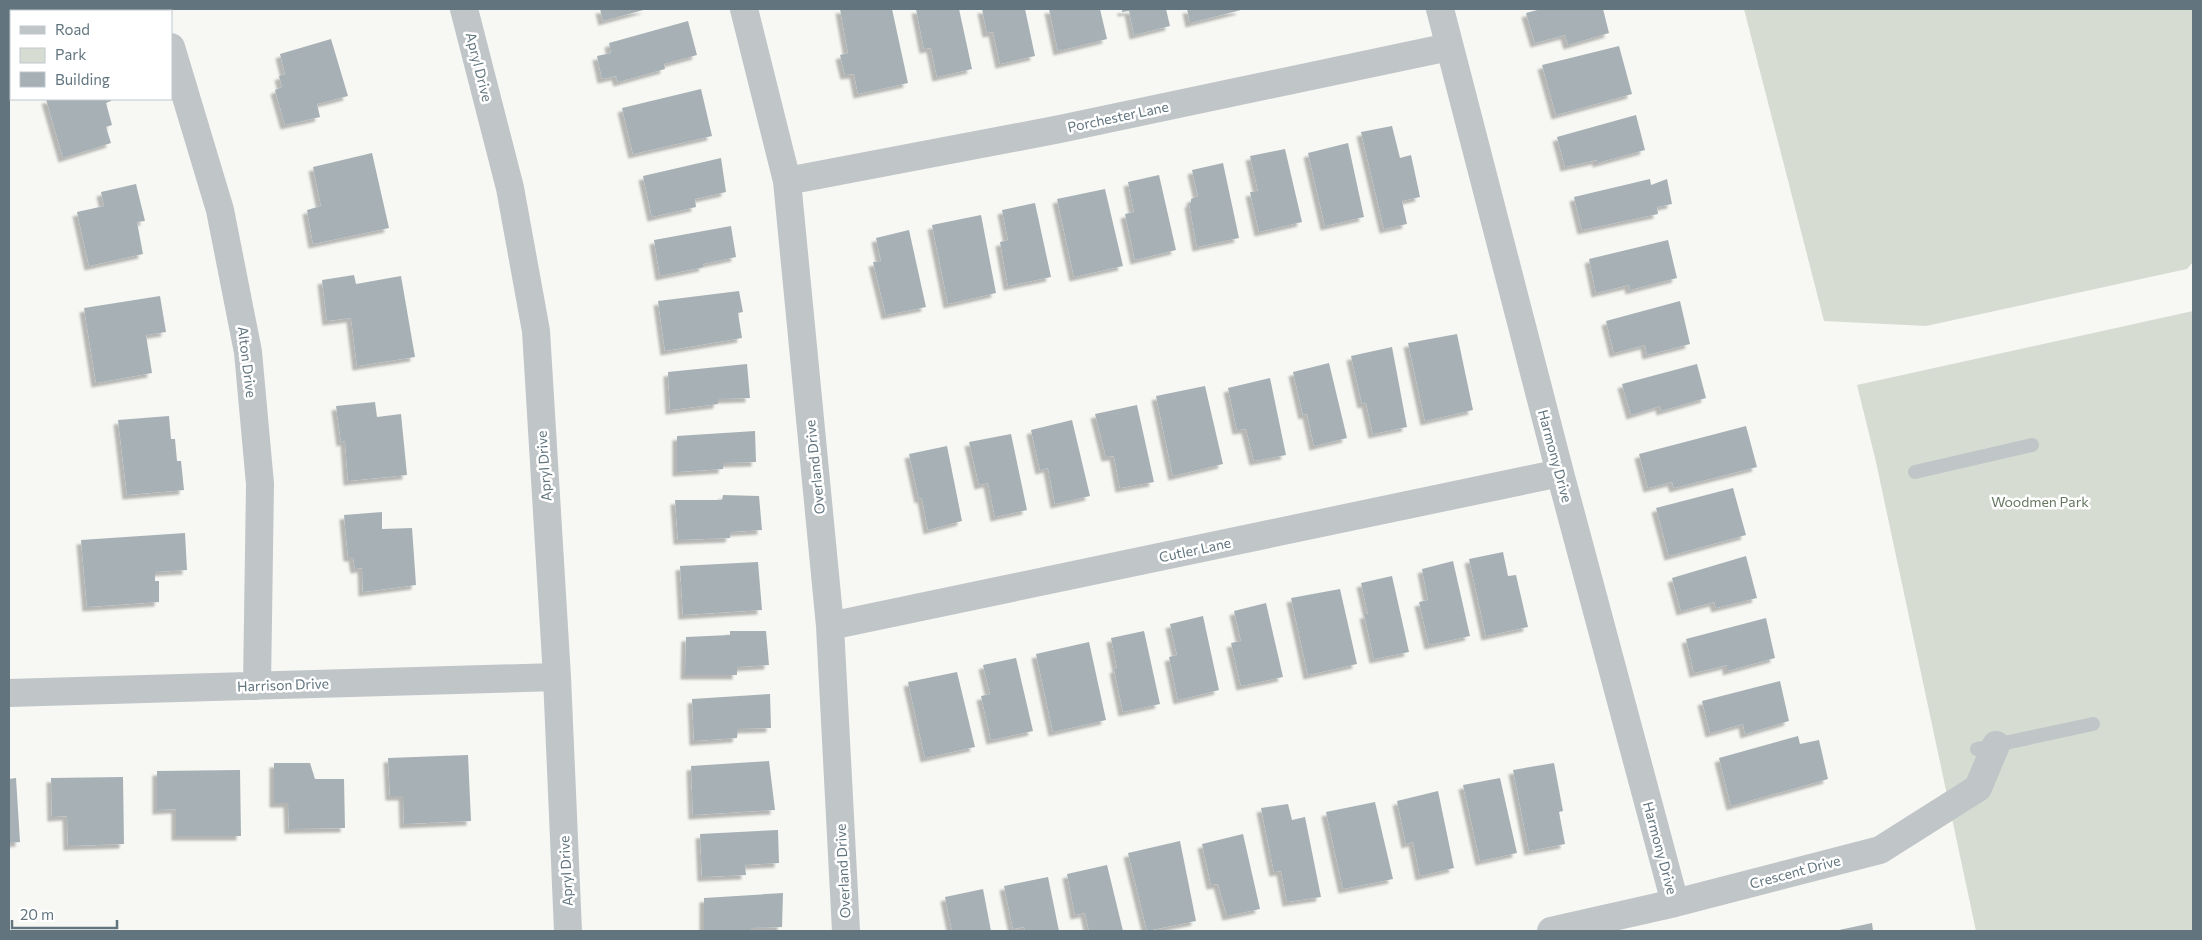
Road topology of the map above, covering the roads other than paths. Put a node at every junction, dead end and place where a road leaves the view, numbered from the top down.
1 (464, 9) edge
2 (744, 9) edge
3 (1440, 9) edge
4 (1449, 47) junction
5 (172, 50) edge
6 (787, 181) junction
7 (2032, 445) dead end
8 (1915, 472) dead end
9 (1560, 473) junction
10 (830, 626) junction
11 (557, 677) junction
12 (257, 686) junction
13 (9, 693) edge
14 (2093, 724) dead end
15 (1987, 747) joint
16 (1675, 903) junction
17 (568, 931) edge
18 (846, 931) edge
19 (1550, 931) edge

1 - 11 street, Apryl Drive
2 - 6 street, Overland Drive
3 - 4 street, Harmony Drive
4 - 6 street, Porchester Lane
4 - 9 street, Harmony Drive
5 - 12 street, Alton Drive
6 - 10 street, Overland Drive
7 - 8 lane
9 - 10 street, Cutler Lane
9 - 16 street, Harmony Drive
10 - 18 street, Overland Drive
11 - 12 street, Harrison Drive
11 - 17 street, Apryl Drive
12 - 13 street, Harrison Drive
14 - 15 lane
15 - 16 street, Crescent Drive
16 - 19 street, Crescent Drive

